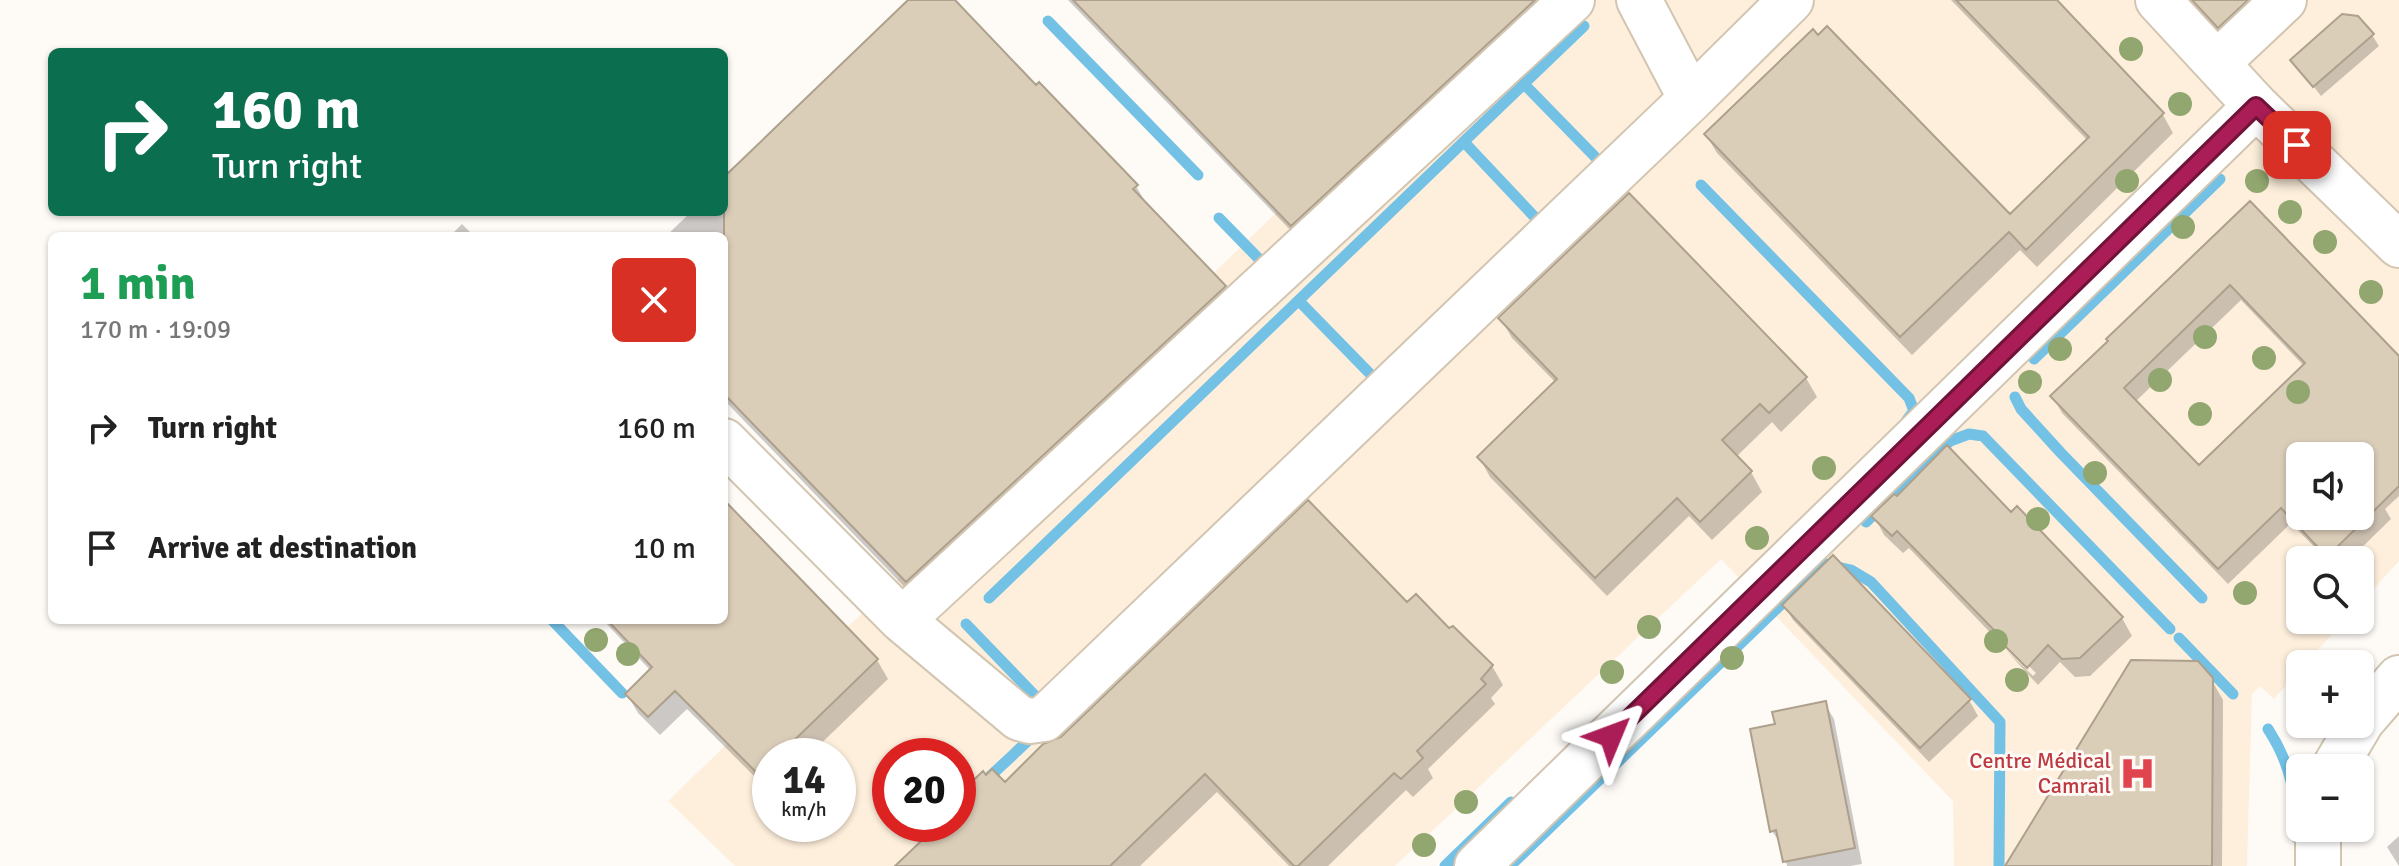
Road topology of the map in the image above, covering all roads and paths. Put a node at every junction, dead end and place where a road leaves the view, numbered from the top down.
1 (1572, 0) edge
2 (1639, 0) edge
3 (1791, 0) edge
4 (2158, 0) edge
5 (2284, 0) edge
6 (2217, 63) junction
7 (1691, 99) junction
8 (2256, 106) junction
9 (2399, 245) edge
10 (728, 445) edge
11 (902, 620) junction
12 (2399, 678) edge
13 (2374, 707) edge
14 (2318, 842) edge
15 (1477, 866) edge
16 (2318, 866) edge

1 - 11 street
2 - 7 street
3 - 7 street
4 - 6 street
5 - 6 street
6 - 8 street
7 - 11 street
8 - 9 street
8 - 15 street
10 - 11 street
12 - 13 street
14 - 16 street

